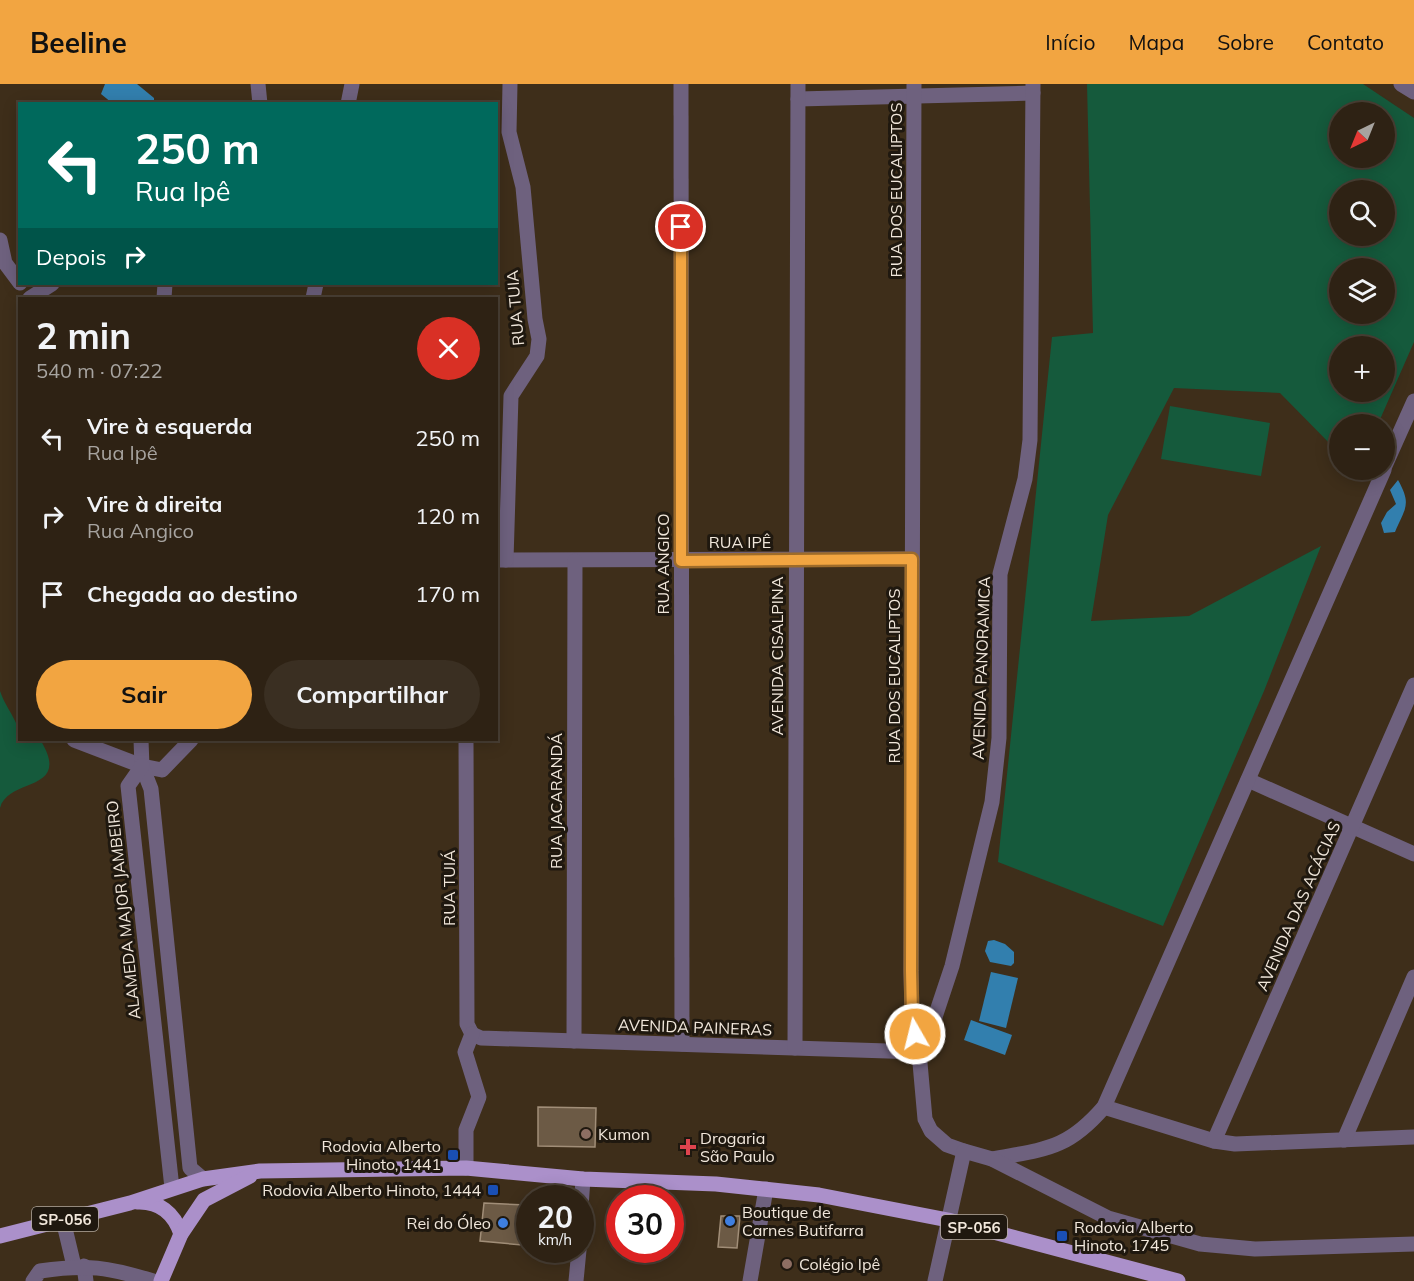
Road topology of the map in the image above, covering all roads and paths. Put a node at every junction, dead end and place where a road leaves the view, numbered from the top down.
1 (258, 84) edge
2 (352, 84) edge
3 (510, 84) edge
4 (681, 84) edge
5 (1401, 84) edge
6 (1033, 89) edge
7 (914, 91) edge
8 (798, 92) edge
9 (1414, 92) edge
10 (260, 102) edge
11 (348, 102) edge
12 (0, 240) edge
13 (18, 280) edge
14 (50, 285) edge
15 (32, 297) edge
16 (1414, 401) edge
17 (1395, 444) edge
18 (1379, 480) edge
19 (912, 559) junction
20 (501, 560) edge
21 (795, 560) junction
22 (575, 561) junction
23 (681, 561) junction
24 (1414, 686) edge
25 (77, 741) edge
26 (141, 741) edge
27 (190, 741) edge
28 (466, 741) edge
29 (142, 766) junction
30 (1248, 780) junction
31 (1353, 827) junction
32 (1414, 854) edge
33 (1414, 977) edge
34 (472, 1034) junction
35 (574, 1041) junction
36 (682, 1044) junction
37 (795, 1048) junction
38 (919, 1052) junction
39 (181, 1089) junction
40 (161, 1090) junction
41 (1104, 1107) junction
42 (1414, 1137) edge
43 (1344, 1140) junction
44 (1214, 1141) junction
45 (964, 1151) junction
46 (992, 1159) junction
47 (466, 1168) junction
48 (260, 1171) junction
49 (203, 1179) junction
50 (583, 1179) junction
51 (583, 1185) edge
52 (172, 1188) junction
53 (766, 1189) junction
54 (204, 1200) junction
55 (130, 1203) junction
56 (63, 1220) junction
57 (948, 1220) junction
58 (181, 1233) junction
59 (0, 1236) edge
60 (1414, 1244) edge
61 (578, 1263) edge
62 (81, 1271) edge
63 (33, 1281) edge
64 (153, 1281) edge
65 (161, 1281) edge
66 (576, 1281) edge
67 (750, 1281) edge
68 (935, 1281) edge
69 (1178, 1281) edge

1 - 10 street
2 - 11 street
3 - 20 street, RUA TUIA
4 - 23 street, RUA ANGICO
5 - 9 street
6 - 7 street
6 - 38 street, AVENIDA PANORAMICA
7 - 8 street
7 - 19 street, RUA DOS EUCALIPTOS
8 - 21 street, AVENIDA CISALPINA
12 - 13 street
14 - 15 street
16 - 17 street
18 - 30 street
19 - 21 street, RUA IPÊ
19 - 38 street, RUA DOS EUCALIPTOS
20 - 22 street, RUA IPÊ
21 - 23 street, RUA IPÊ
21 - 37 street, AVENIDA CISALPINA
22 - 23 street, RUA IPÊ
22 - 35 street, RUA JACARANDÁ
23 - 36 street, RUA ANGICO
24 - 31 street, AVENIDA DAS ACÁCIAS
25 - 29 street
26 - 29 street
27 - 29 street
28 - 34 street, RUA TUIÁ
29 - 39 street
29 - 40 street, ALAMEDA MAJOR JAMBEIRO
30 - 31 street
30 - 41 street
31 - 32 street
31 - 44 street, AVENIDA DAS ACÁCIAS
33 - 43 street
34 - 35 street, AVENIDA PAINERAS
34 - 47 street, RUA TUIÁ
35 - 36 street, AVENIDA PAINERAS
36 - 37 street, AVENIDA PAINERAS
37 - 38 street, AVENIDA PAINERAS
38 - 45 street
39 - 40 street
39 - 49 street
40 - 52 street, ALAMEDA MAJOR JAMBEIRO
41 - 44 street
41 - 46 street
42 - 43 street
43 - 44 street
45 - 46 street
45 - 57 street
46 - 60 street
47 - 48 main road, SP-056
47 - 50 main road, SP-056
48 - 49 main road, SP-056
48 - 54 main road
49 - 52 main road, SP-056
49 - 54 main road
50 - 51 street
50 - 53 main road, SP-056
52 - 55 main road, SP-056
53 - 57 main road, SP-056
53 - 67 street
54 - 58 main road
55 - 56 main road, SP-056
55 - 58 main road
56 - 59 main road, SP-056
56 - 62 street
57 - 68 street
57 - 69 main road, SP-056
58 - 65 main road
61 - 66 street
62 - 63 street
62 - 64 street

